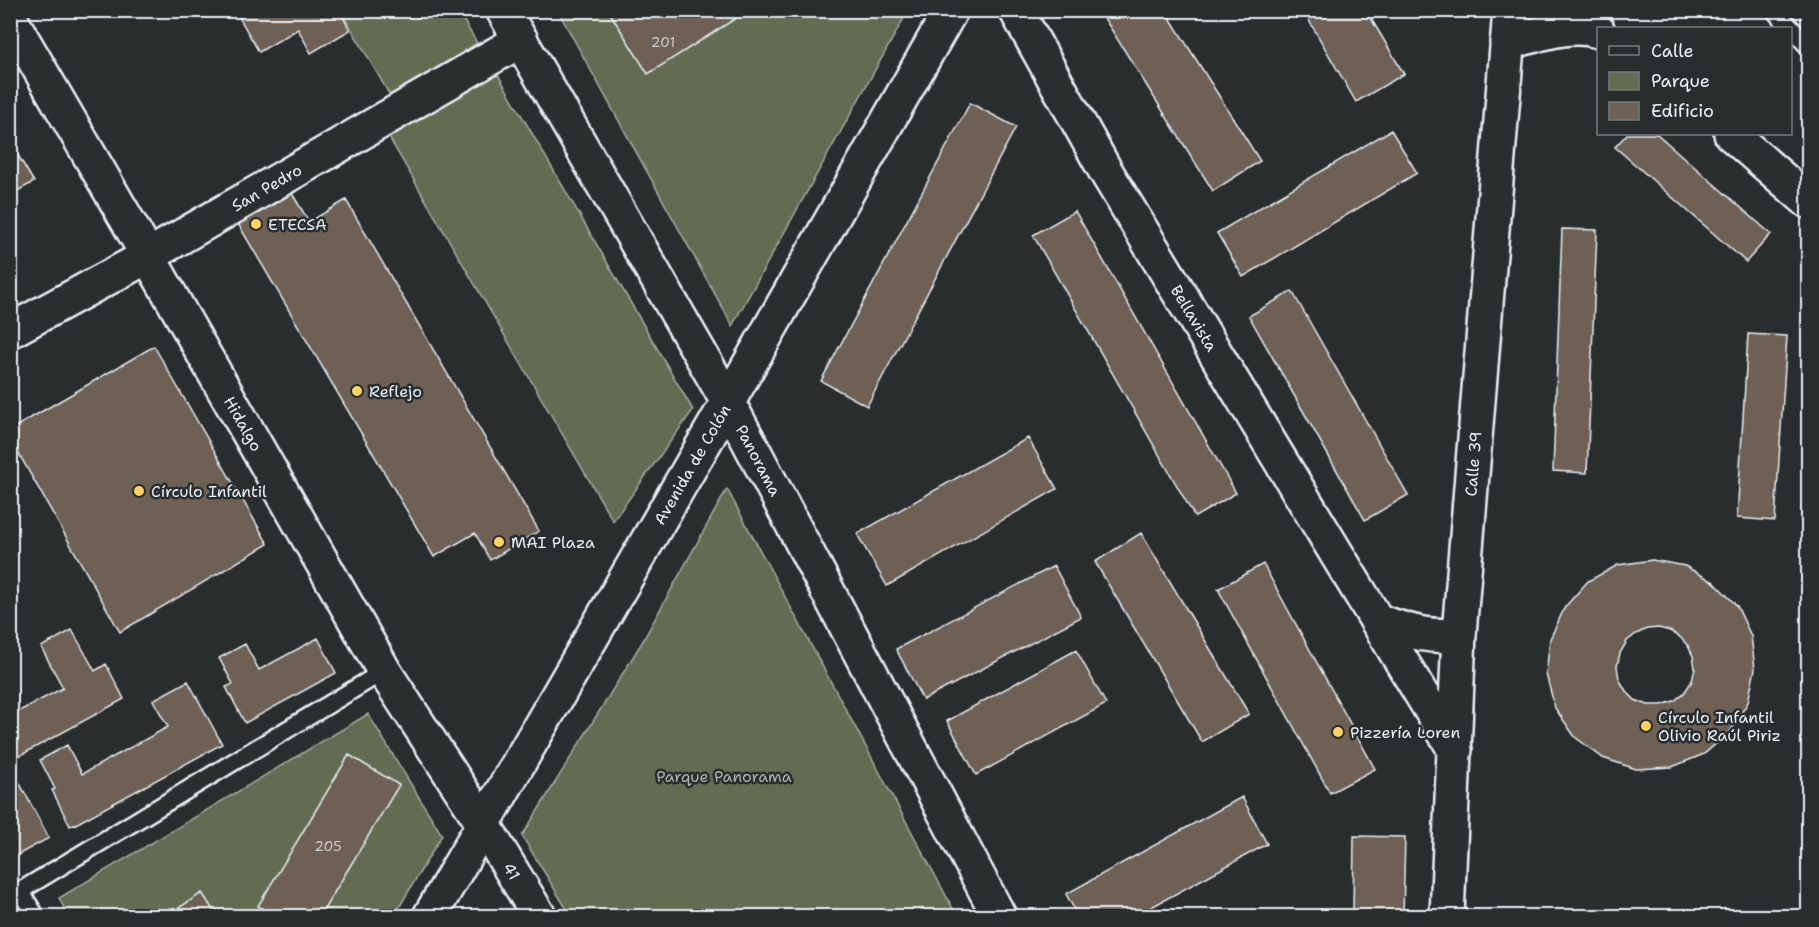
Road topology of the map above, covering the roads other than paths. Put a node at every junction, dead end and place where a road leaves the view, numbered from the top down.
1 (503, 10) edge
2 (951, 10) edge
3 (1016, 10) edge
4 (1510, 10) edge
5 (1606, 10) edge
6 (1774, 10) edge
7 (10, 18) edge
8 (1623, 27) edge
9 (1791, 27) edge
10 (1792, 29) edge
11 (1597, 30) edge
12 (521, 40) junction
13 (1507, 43) junction
14 (1809, 46) edge
15 (1732, 135) edge
16 (1809, 201) edge
17 (148, 256) junction
18 (10, 331) edge
19 (728, 402) junction
20 (1377, 621) junction
21 (1459, 634) junction
22 (384, 671) junction
23 (1455, 750) junction
24 (484, 825) junction
25 (36, 916) edge
26 (430, 916) edge
27 (538, 916) edge
28 (999, 916) edge
29 (1447, 916) edge

1 - 12 street, Panorama
2 - 19 street, Avenida de Colón
3 - 20 street, Bellavista
4 - 13 street, Calle 39
5 - 8 street
6 - 9 lane
7 - 17 street, Hidalgo
10 - 14 lane
11 - 13 street
12 - 17 street, San Pedro
12 - 19 street, Panorama
13 - 21 street, Calle 39
15 - 16 street
17 - 18 street, San Pedro
17 - 22 street, Hidalgo
19 - 24 street, Avenida de Colón
19 - 28 street, Panorama
20 - 21 street
20 - 23 street, Bellavista
21 - 23 street, Calle 39
22 - 24 street, Hidalgo
22 - 25 lane
23 - 29 street, Calle 39
24 - 26 street, Avenida de Colón
24 - 27 street, 41

